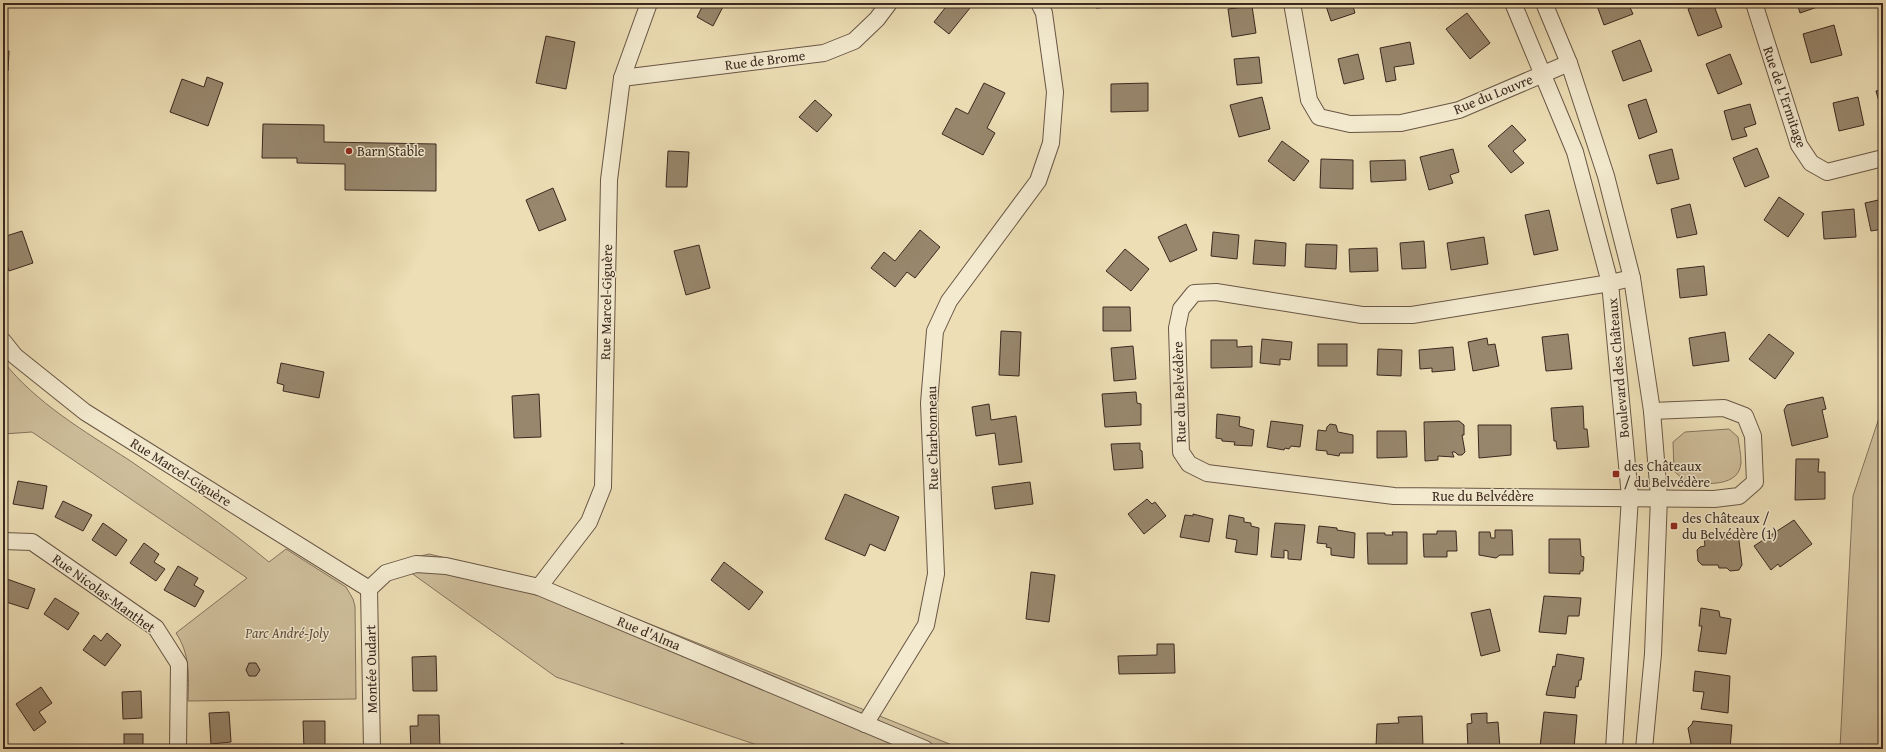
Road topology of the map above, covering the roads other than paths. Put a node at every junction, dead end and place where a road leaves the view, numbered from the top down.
1 (649, 3) edge
2 (890, 3) edge
3 (1039, 3) edge
4 (1292, 3) edge
5 (1513, 3) edge
6 (1544, 3) edge
7 (1754, 3) edge
8 (1569, 63) junction
9 (1543, 74) junction
10 (622, 78) junction
11 (1883, 158) edge
12 (1632, 278) junction
13 (1610, 283) junction
14 (3, 341) edge
15 (1652, 411) junction
16 (1630, 497) junction
17 (1659, 497) junction
18 (3, 542) edge
19 (539, 586) junction
20 (369, 589) junction
21 (865, 724) junction
22 (178, 749) edge
23 (372, 749) edge
24 (925, 749) edge
25 (1614, 749) edge
26 (1644, 749) edge

1 - 10 street, Rue Marcel-Giguère
2 - 10 street, Rue de Brome
3 - 21 street, Rue Charbonneau
4 - 9 street, Rue du Louvre
5 - 9 street, Boulevard des Châteaux
6 - 8 street, Boulevard des Châteaux
7 - 11 street, Rue de L'Ermitage
8 - 9 street, Rue du Louvre
8 - 12 street, Boulevard des Châteaux
9 - 13 street, Boulevard des Châteaux
10 - 19 street, Rue Marcel-Giguère
12 - 13 street, Rue du Belvédère
12 - 15 street, Boulevard des Châteaux
13 - 16 street, Boulevard des Châteaux
13 - 16 street, Rue du Belvédère
14 - 20 street, Rue Marcel-Giguère
15 - 17 street, Boulevard des Châteaux
15 - 17 street
16 - 17 street, Rue du Belvédère
16 - 25 street, Boulevard des Châteaux
17 - 26 street, Boulevard des Châteaux
18 - 22 street, Rue Nicolas-Manthet
19 - 20 street, Rue d'Alma
19 - 21 street, Rue d'Alma
20 - 23 street, Montée Oudart
21 - 24 street, Rue d'Alma

